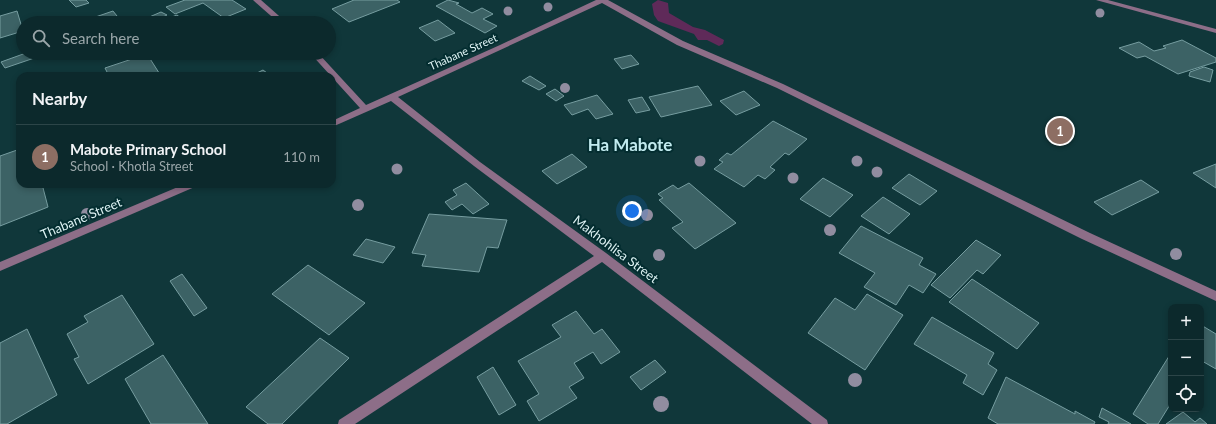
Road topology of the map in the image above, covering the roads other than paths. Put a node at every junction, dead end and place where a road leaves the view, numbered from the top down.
1 (257, 0) edge
2 (603, 0) edge
3 (1100, 0) edge
4 (275, 16) edge
5 (1216, 31) edge
6 (320, 60) edge
7 (331, 72) edge
8 (336, 77) edge
9 (392, 97) junction
10 (365, 109) junction
11 (336, 122) edge
12 (185, 188) edge
13 (602, 256) junction
14 (0, 267) edge
15 (1216, 296) edge
16 (344, 424) edge
17 (822, 424) edge

1 - 4 street
2 - 9 street, Thabane Street
2 - 15 street
3 - 5 street
6 - 7 street
8 - 10 street
9 - 10 street, Thabane Street
9 - 13 street, Makhohlisa Street
10 - 11 street, Thabane Street
12 - 14 street, Thabane Street
13 - 16 street
13 - 17 street, Makhohlisa Street

